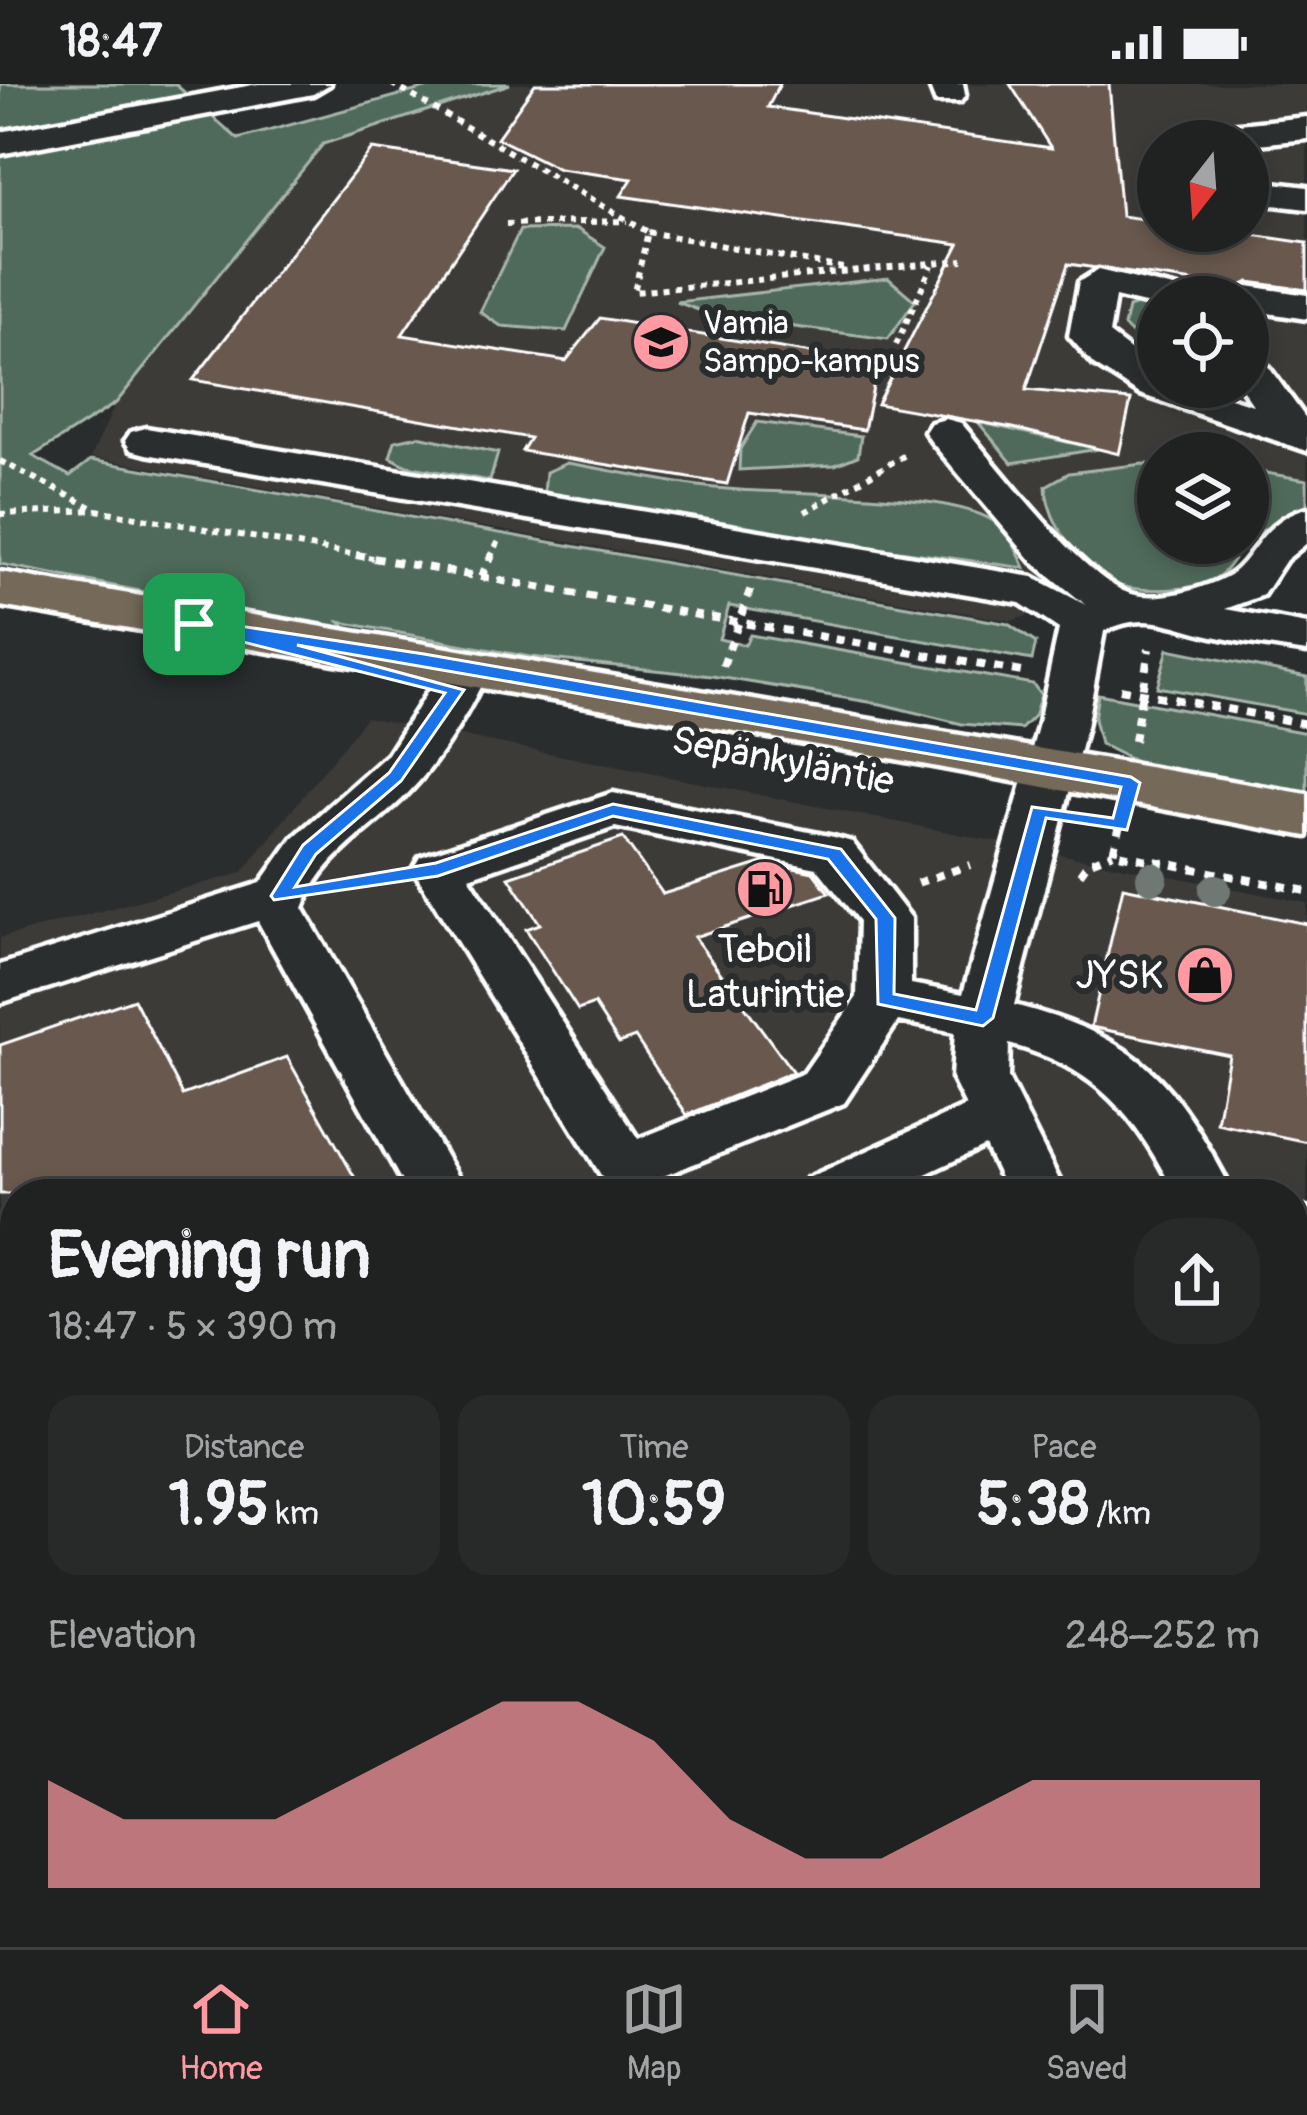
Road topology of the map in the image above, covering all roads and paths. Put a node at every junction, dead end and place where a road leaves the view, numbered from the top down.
1 (314, 84) edge
2 (392, 84) edge
3 (1307, 128) edge
4 (1269, 132) edge
5 (0, 142) edge
6 (1269, 193) edge
7 (1307, 198) edge
8 (629, 221) junction
9 (506, 224) dead end
10 (648, 232) junction
11 (963, 260) dead end
12 (932, 263) junction
13 (857, 271) junction
14 (1137, 291) edge
15 (1269, 301) edge
16 (1307, 307) edge
17 (896, 345) dead end
18 (1137, 377) edge
19 (1269, 394) edge
20 (1222, 408) edge
21 (946, 432) dead end
22 (1298, 432) edge
23 (146, 441) dead end
24 (0, 461) edge
25 (96, 510) junction
26 (0, 514) edge
27 (1307, 521) edge
28 (0, 589) edge
29 (1185, 608) junction
30 (1100, 615) junction
31 (1307, 638) edge
32 (462, 678) junction
33 (1072, 680) junction
34 (1307, 724) edge
35 (1044, 790) junction
36 (1125, 804) junction
37 (1307, 814) edge
38 (1307, 859) edge
39 (438, 869) junction
40 (1307, 891) edge
41 (280, 896) junction
42 (0, 983) edge
43 (884, 999) junction
44 (983, 1018) junction
45 (995, 1118) junction
46 (430, 1179) edge
47 (861, 1179) edge
48 (1029, 1179) edge
49 (1197, 1179) edge

1 - 5 street
2 - 8 path
3 - 4 street
6 - 7 street
8 - 9 path
8 - 10 path
10 - 13 path
10 - 13 path
11 - 12 path
12 - 13 path
12 - 17 path
14 - 18 street
15 - 16 street
19 - 22 street
20 - 22 street
21 - 30 street
23 - 30 street
24 - 25 path
25 - 26 path
25 - 33 path
27 - 29 street
28 - 32 main road, Sepänkyläntie
29 - 30 street
29 - 31 street
30 - 33 street
32 - 35 main road, Sepänkyläntie
32 - 41 street
33 - 34 path
33 - 35 street
35 - 36 main road, Sepänkyläntie
35 - 44 street
36 - 37 main road, Sepänkyläntie
36 - 38 main road, Sepänkyläntie
36 - 40 path
39 - 41 path
39 - 43 street
39 - 43 street
41 - 42 street
41 - 46 street
43 - 44 street
44 - 45 street
44 - 49 street
45 - 47 street
45 - 48 street

